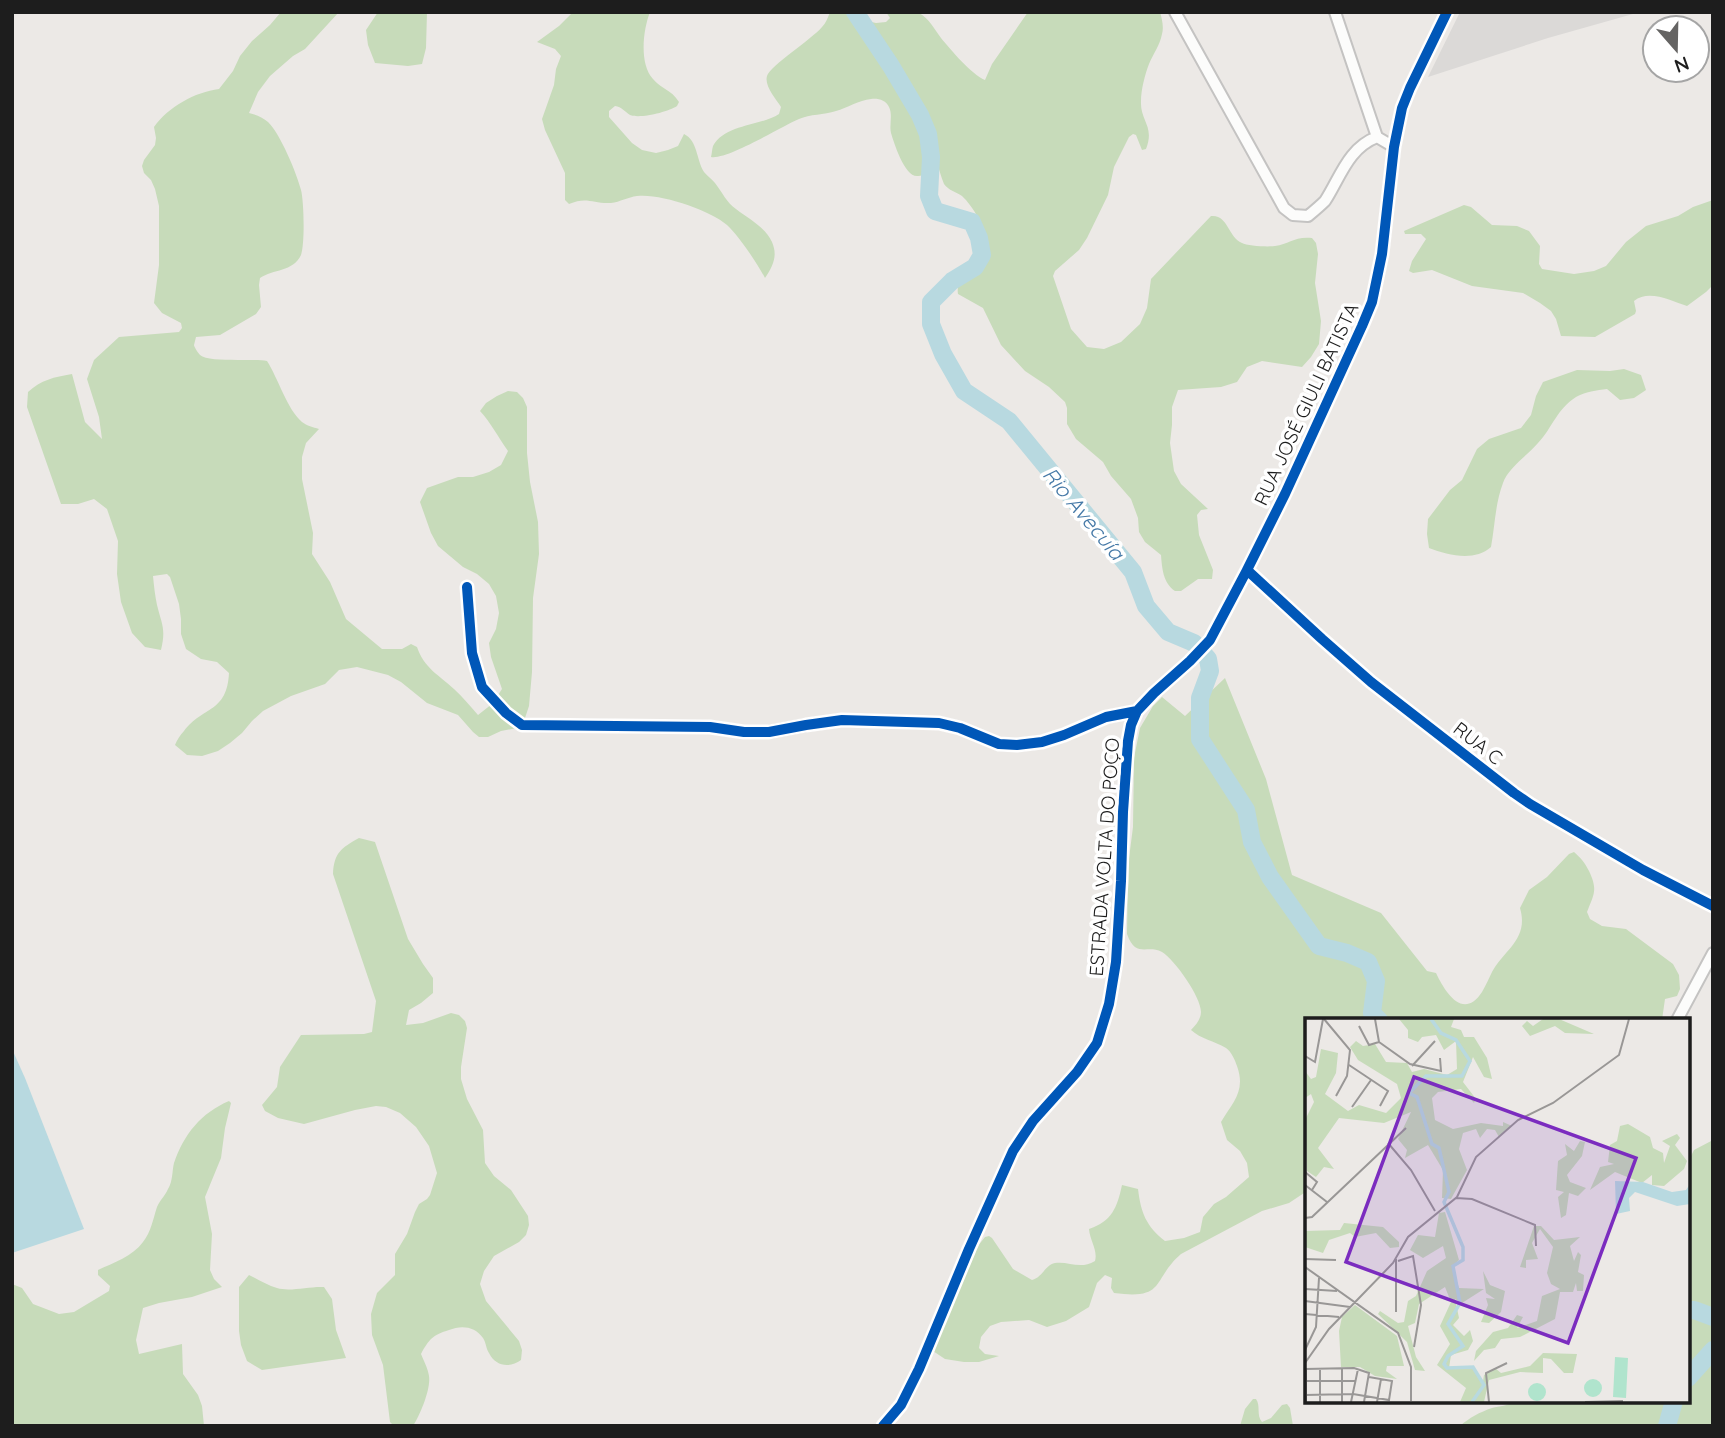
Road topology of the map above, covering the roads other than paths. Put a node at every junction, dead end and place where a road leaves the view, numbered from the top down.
1 (1175, 12) edge
2 (1335, 12) edge
3 (1447, 12) edge
4 (1377, 137) junction
5 (1394, 147) junction
6 (1247, 570) junction
7 (467, 587) dead end
8 (1210, 640) joint
9 (1137, 711) junction
10 (1713, 906) edge
11 (1713, 953) edge
12 (1678, 1018) edge
13 (883, 1426) edge

1 - 4 street
2 - 4 street
3 - 5 street, RUA JOSÉ GIULI BATISTA
4 - 5 street
5 - 6 street, RUA JOSÉ GIULI BATISTA
6 - 8 street, RUA JOSÉ GIULI BATISTA
6 - 10 street, RUA C
7 - 9 street
8 - 9 street, ESTRADA VOLTA DO POÇO
9 - 13 street, ESTRADA VOLTA DO POÇO
11 - 12 street

